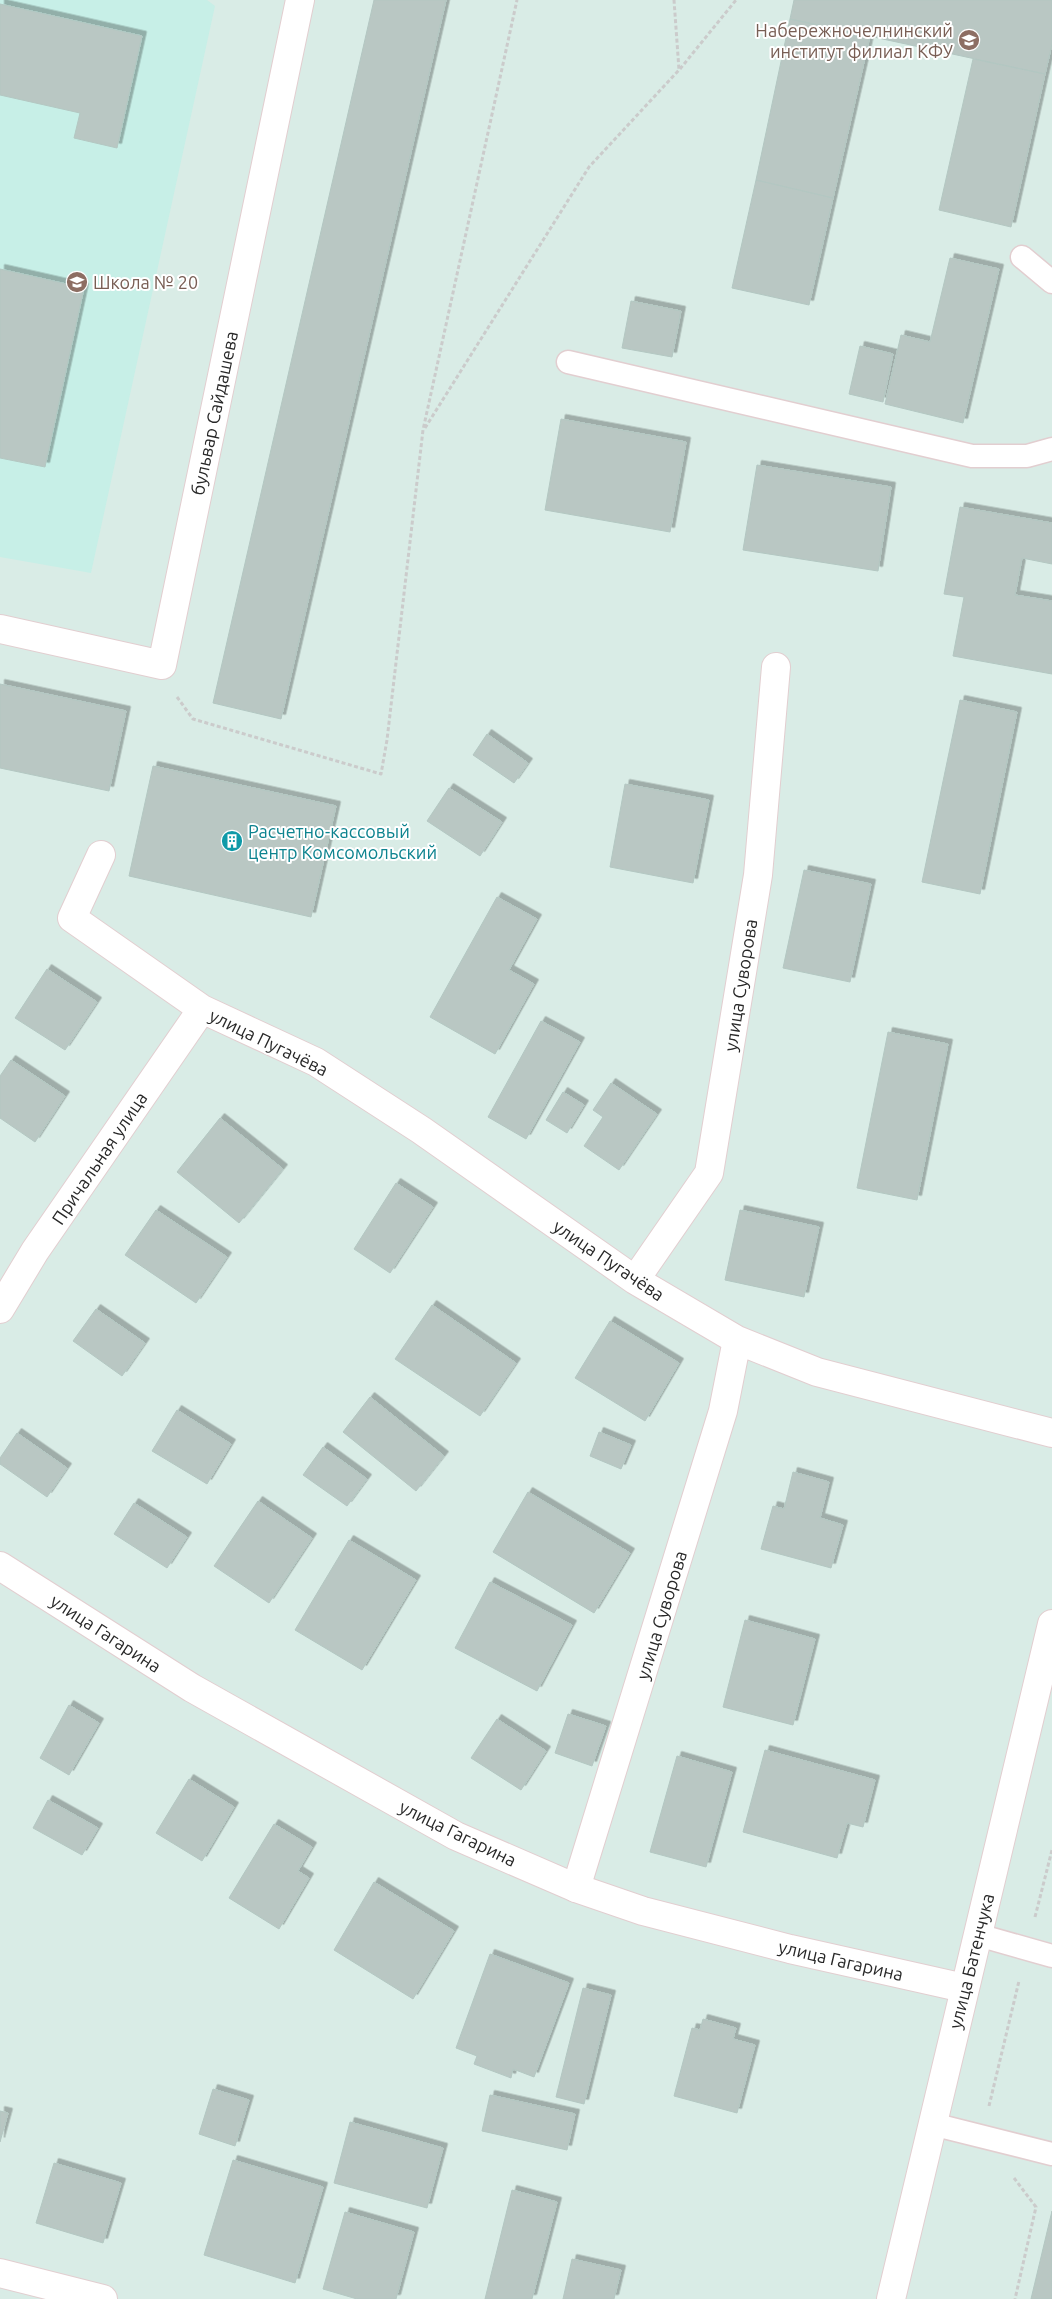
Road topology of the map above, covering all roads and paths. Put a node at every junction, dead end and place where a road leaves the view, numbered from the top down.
1 (300, 0) edge
2 (517, 0) edge
3 (674, 0) edge
4 (736, 0) edge
5 (679, 70) junction
6 (1022, 257) dead end
7 (1052, 282) edge
8 (568, 362) dead end
9 (423, 430) junction
10 (1052, 449) edge
11 (0, 629) edge
12 (776, 667) dead end
13 (175, 695) dead end
14 (100, 855) dead end
15 (202, 1008) junction
16 (636, 1280) junction
17 (0, 1309) edge
18 (736, 1340) junction
19 (1052, 1434) edge
20 (0, 1566) edge
21 (1052, 1624) edge
22 (1052, 1850) edge
23 (576, 1888) junction
24 (978, 1936) junction
25 (1027, 1950) junction
26 (1052, 1956) edge
27 (964, 1988) junction
28 (932, 2124) junction
29 (982, 2137) junction
30 (1052, 2154) edge
31 (0, 2273) edge
32 (103, 2299) edge
33 (891, 2299) edge
34 (1014, 2299) edge

1 - 11 street, бульвар Сайдашева
2 - 9 path
3 - 5 path
4 - 5 path
5 - 9 path
6 - 7 lane
8 - 10 lane
9 - 13 path
12 - 16 street, улица Суворова
14 - 15 street, улица Пугачёва
15 - 16 street, улица Пугачёва
15 - 17 street, Причальная улица
16 - 18 street, улица Пугачёва
18 - 19 street, улица Пугачёва
18 - 23 street, улица Суворова
20 - 23 street, улица Гагарина
21 - 24 street, улица Батенчука
22 - 25 path
23 - 27 street, улица Гагарина
24 - 25 lane
24 - 27 street, улица Батенчука
25 - 26 lane
25 - 29 path
27 - 28 street, улица Батенчука
28 - 29 lane
28 - 33 street, улица Батенчука
29 - 30 lane
29 - 34 path
31 - 32 street

